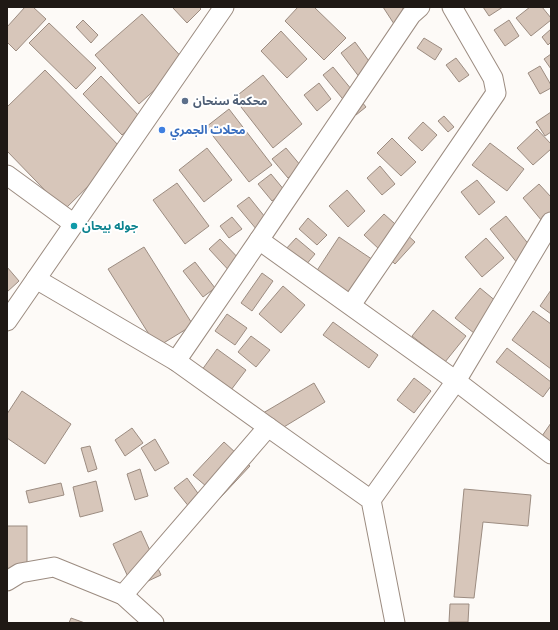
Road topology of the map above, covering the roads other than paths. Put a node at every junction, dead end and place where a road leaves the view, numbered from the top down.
1 (224, 7) edge
2 (420, 7) edge
3 (452, 7) edge
4 (7, 175) edge
5 (551, 222) edge
6 (74, 224) junction
7 (259, 240) junction
8 (36, 279) junction
9 (351, 305) junction
10 (7, 321) edge
11 (176, 361) junction
12 (456, 380) junction
13 (268, 427) junction
14 (551, 454) edge
15 (372, 500) junction
16 (7, 581) edge
17 (123, 595) junction
18 (154, 623) edge
19 (395, 623) edge

1 - 6 street
2 - 7 street
3 - 9 street
4 - 6 street
5 - 12 street
6 - 8 street
7 - 9 street
7 - 11 street
8 - 10 street
8 - 11 street
9 - 12 street
11 - 13 street
12 - 14 street
12 - 15 street
13 - 15 street
13 - 17 street
15 - 19 street
16 - 17 street
17 - 18 street

